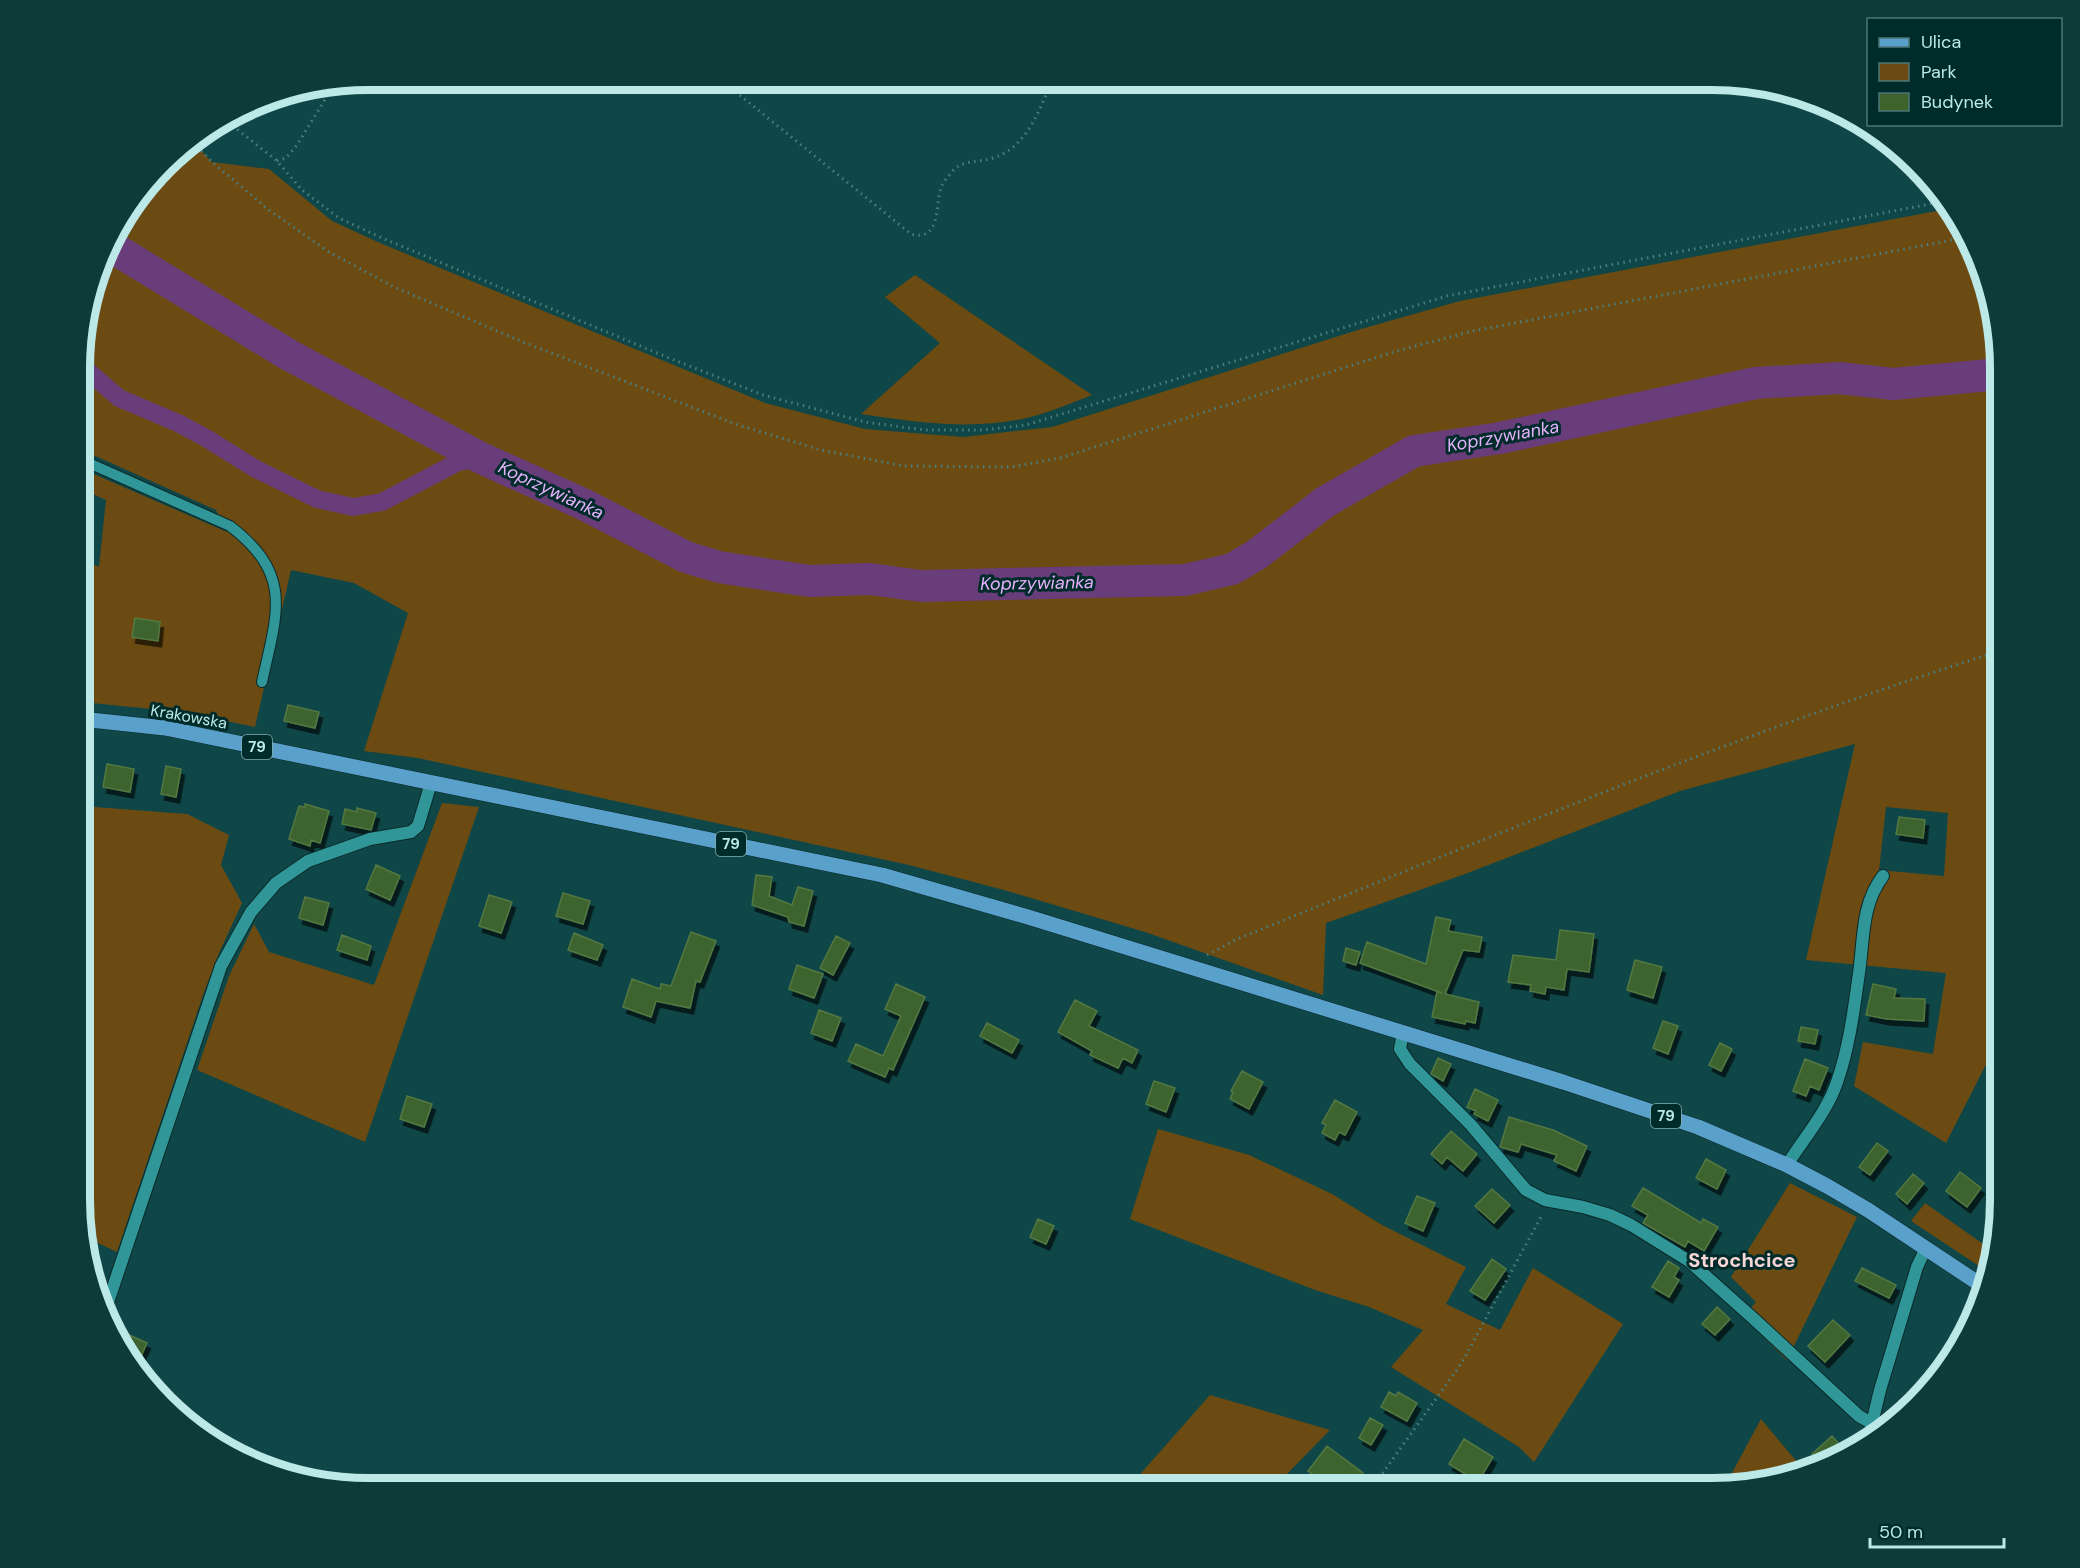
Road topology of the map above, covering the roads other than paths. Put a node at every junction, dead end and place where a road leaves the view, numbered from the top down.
1 (90, 464) edge
2 (262, 682) dead end
3 (90, 720) edge
4 (431, 783) junction
5 (1883, 876) dead end
6 (1403, 1032) junction
7 (1787, 1165) junction
8 (1926, 1248) junction
9 (1977, 1283) edge
10 (109, 1300) edge
11 (1875, 1425) edge
12 (1872, 1427) edge

1 - 2 lane
3 - 4 main road, Krakowska / 79
4 - 6 main road, 79
4 - 10 street
5 - 7 street
6 - 7 main road, 79
6 - 12 street
7 - 8 main road, 79
8 - 9 main road, 79
8 - 11 street

